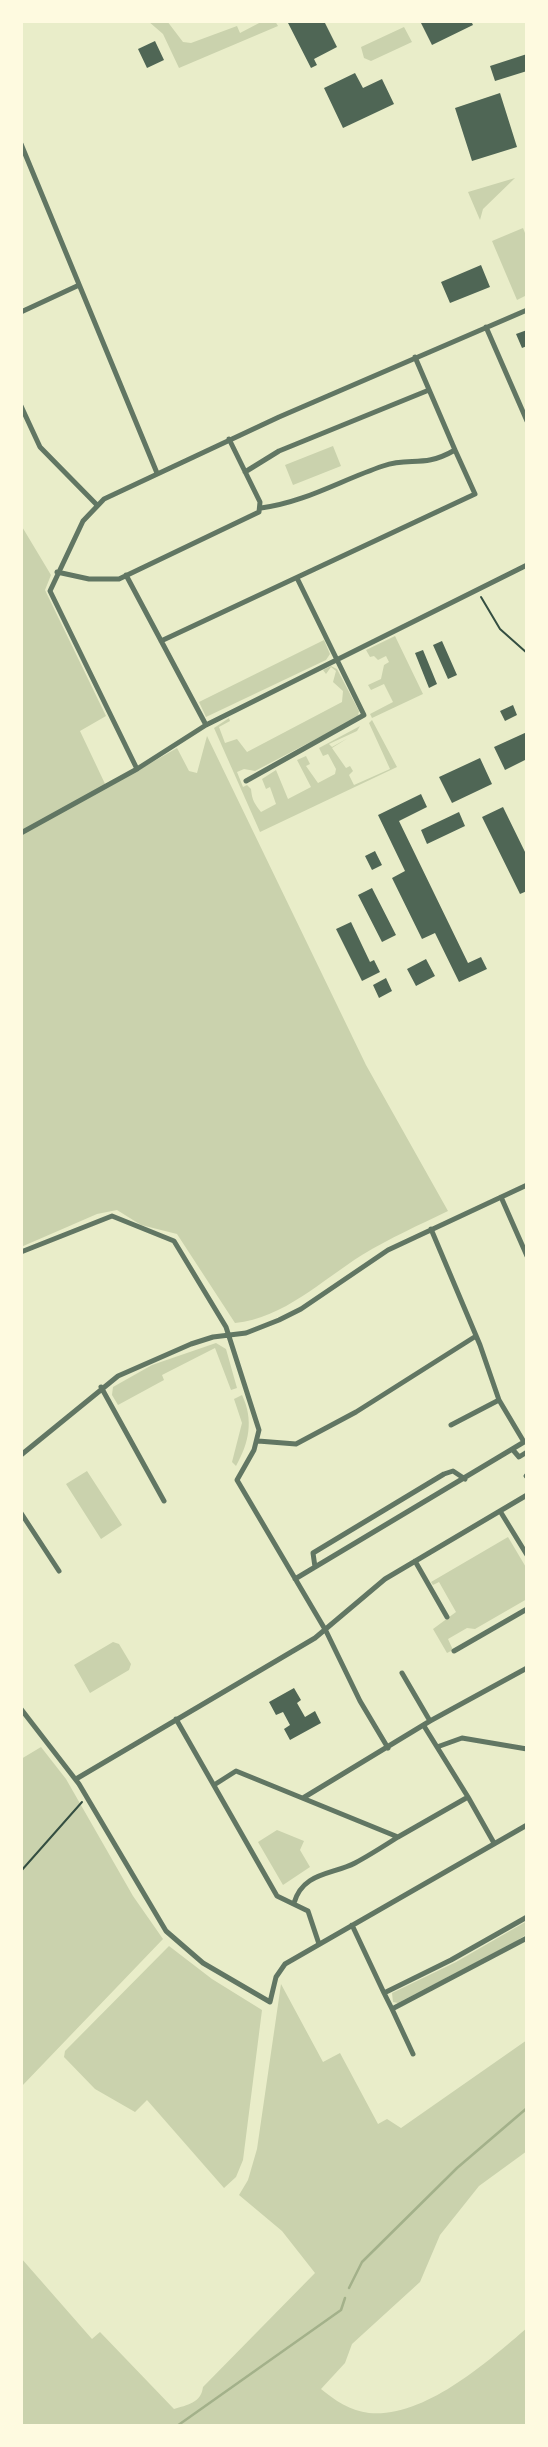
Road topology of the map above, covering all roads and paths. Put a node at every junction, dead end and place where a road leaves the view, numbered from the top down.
1 (21, 144) edge
2 (77, 286) junction
3 (527, 310) edge
4 (21, 312) edge
5 (486, 327) junction
6 (415, 357) junction
7 (429, 390) junction
8 (21, 406) edge
9 (527, 421) edge
10 (229, 439) junction
11 (455, 450) junction
12 (245, 472) junction
13 (156, 473) junction
14 (96, 504) junction
15 (261, 508) junction
16 (527, 565) edge
17 (57, 572) junction
18 (127, 575) junction
19 (297, 578) junction
20 (476, 591) junction
21 (161, 641) junction
22 (527, 653) edge
23 (337, 659) junction
24 (206, 725) junction
25 (136, 769) junction
26 (246, 780) dead end
27 (21, 833) edge
28 (527, 1185) edge
29 (501, 1197) junction
30 (431, 1229) junction
31 (21, 1252) edge
32 (527, 1256) edge
33 (229, 1335) junction
34 (476, 1336) junction
35 (101, 1387) junction
36 (499, 1397) junction
37 (451, 1425) dead end
38 (258, 1441) junction
39 (525, 1441) edge
40 (513, 1450) junction
41 (527, 1452) edge
42 (21, 1455) edge
43 (465, 1479) junction
44 (527, 1495) edge
45 (164, 1501) dead end
46 (500, 1511) junction
47 (21, 1513) edge
48 (527, 1555) edge
49 (415, 1561) junction
50 (315, 1567) junction
51 (59, 1571) dead end
52 (295, 1579) junction
53 (527, 1609) edge
54 (447, 1617) dead end
55 (326, 1631) junction
56 (454, 1651) dead end
57 (527, 1668) edge
58 (402, 1673) dead end
59 (21, 1709) edge
60 (176, 1719) junction
61 (430, 1721) junction
62 (424, 1726) junction
63 (437, 1747) junction
64 (388, 1748) junction
65 (527, 1749) edge
66 (76, 1779) junction
67 (214, 1785) junction
68 (468, 1797) junction
69 (303, 1798) junction
70 (82, 1802) dead end
71 (527, 1825) edge
72 (398, 1837) junction
73 (494, 1843) junction
74 (21, 1871) edge
75 (294, 1903) junction
76 (527, 1917) edge
77 (352, 1925) junction
78 (527, 1938) edge
79 (319, 1944) junction
80 (384, 1993) junction
81 (391, 2009) junction
82 (413, 2054) dead end

1 - 2 street
2 - 4 street
2 - 13 street
3 - 5 street
5 - 6 street
5 - 9 street
6 - 7 street
6 - 10 street
7 - 11 street
7 - 12 street
8 - 14 street
10 - 12 street
10 - 13 street
11 - 15 street
11 - 19 street
12 - 15 street
13 - 14 street
14 - 17 street
15 - 18 street
16 - 20 street
17 - 18 street
17 - 25 street
18 - 21 street
19 - 21 street
19 - 23 street
20 - 22 path
20 - 23 street
21 - 24 street
23 - 24 street
23 - 26 street
24 - 25 street
25 - 27 street
28 - 29 street
29 - 30 street
29 - 32 street
30 - 33 street
30 - 34 street
31 - 33 street
33 - 35 street
33 - 38 street
34 - 36 street
34 - 38 street
35 - 42 street
35 - 45 street
36 - 37 street
36 - 39 street
38 - 52 street
39 - 40 street
40 - 41 street
40 - 43 street
43 - 50 street
43 - 50 street
44 - 46 street
46 - 48 street
46 - 49 street
47 - 51 street
49 - 54 street
49 - 55 street
50 - 52 street
52 - 55 street
53 - 56 street
55 - 60 street
55 - 64 street
57 - 61 street
58 - 61 street
59 - 66 street
60 - 66 street
60 - 67 street
61 - 62 street
62 - 63 street
62 - 64 street
63 - 65 street
63 - 68 street
64 - 69 street
66 - 79 street
67 - 69 street
67 - 75 street
68 - 72 street
68 - 73 street
69 - 72 street
70 - 74 path
71 - 73 street
72 - 75 street
73 - 77 street
75 - 79 street
76 - 80 street
77 - 79 street
77 - 80 street
78 - 81 street
80 - 81 street
81 - 82 street

